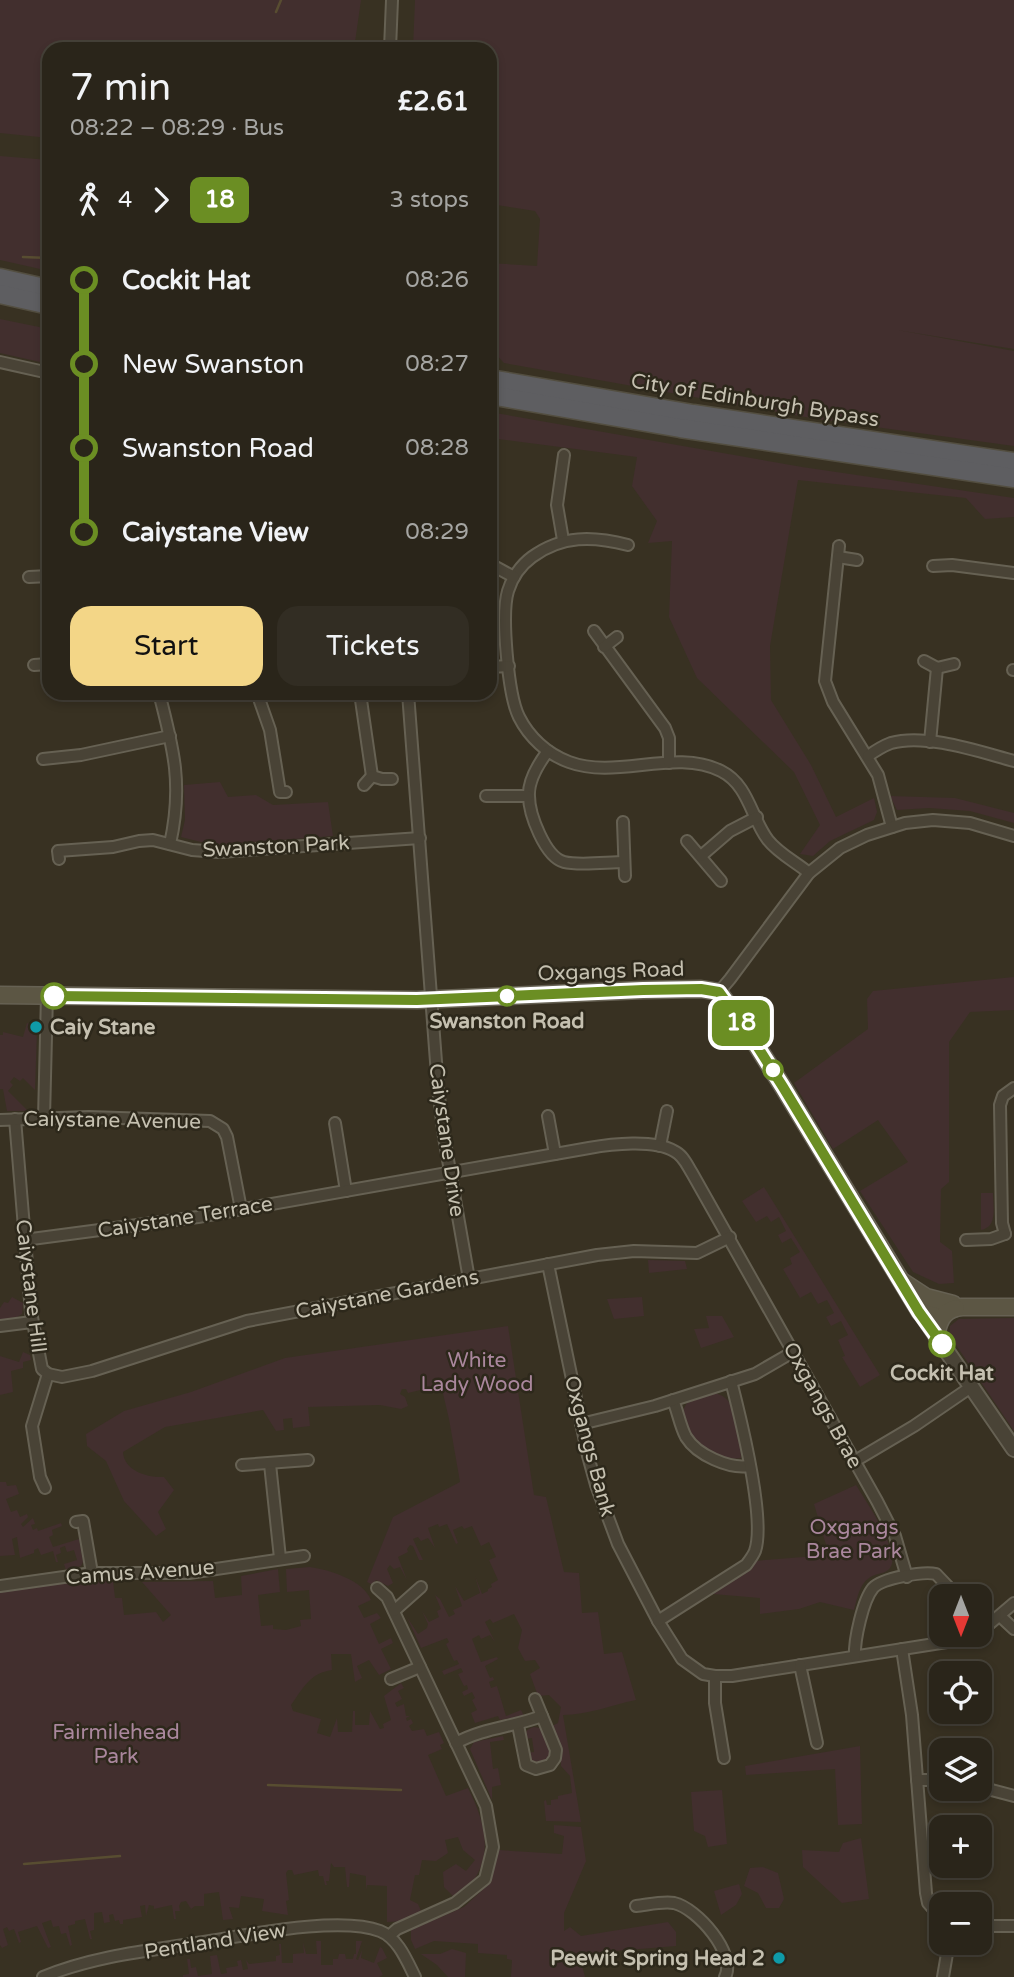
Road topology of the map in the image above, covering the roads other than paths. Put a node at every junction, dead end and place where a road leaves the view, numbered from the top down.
1 (392, 0) edge
2 (390, 42) edge
3 (0, 278) edge
4 (42, 287) edge
5 (0, 294) edge
6 (42, 303) edge
7 (0, 362) edge
8 (42, 371) edge
9 (497, 380) edge
10 (497, 396) edge
11 (1014, 462) edge
12 (576, 469) dead end
13 (1014, 478) edge
14 (563, 540) junction
15 (628, 545) dead end
16 (951, 552) dead end
17 (857, 560) dead end
18 (952, 565) junction
19 (933, 566) dead end
20 (497, 568) edge
21 (1014, 573) edge
22 (33, 574) dead end
23 (42, 575) edge
24 (514, 577) junction
25 (594, 631) dead end
26 (617, 637) dead end
27 (604, 647) junction
28 (924, 661) dead end
29 (954, 664) dead end
30 (509, 666) junction
31 (497, 667) edge
32 (937, 668) junction
33 (161, 700) edge
34 (259, 700) edge
35 (361, 700) edge
36 (409, 700) edge
37 (170, 736) junction
38 (930, 741) junction
39 (548, 751) junction
40 (49, 756) dead end
41 (868, 756) junction
42 (1014, 761) edge
43 (669, 764) junction
44 (372, 776) junction
45 (392, 779) dead end
46 (363, 785) dead end
47 (286, 792) dead end
48 (486, 796) dead end
49 (528, 796) junction
50 (757, 817) junction
51 (623, 822) dead end
52 (892, 827) junction
53 (1014, 836) edge
54 (420, 838) junction
55 (687, 841) dead end
56 (170, 844) junction
57 (701, 856) junction
58 (59, 859) dead end
59 (624, 862) junction
60 (809, 873) junction
61 (625, 876) dead end
62 (721, 881) dead end
63 (719, 992) junction
64 (0, 995) edge
65 (47, 995) junction
66 (431, 1000) junction
67 (1014, 1088) edge
68 (667, 1111) dead end
69 (548, 1116) dead end
70 (44, 1118) junction
71 (15, 1119) junction
72 (0, 1120) edge
73 (335, 1123) dead end
74 (1001, 1134) junction
75 (1014, 1134) edge
76 (660, 1146) junction
77 (555, 1154) junction
78 (450, 1171) junction
79 (346, 1191) junction
80 (241, 1209) junction
81 (1010, 1236) edge
82 (730, 1237) junction
83 (24, 1240) junction
84 (965, 1240) dead end
85 (548, 1264) junction
86 (468, 1279) junction
87 (899, 1279) junction
88 (962, 1307) junction
89 (1014, 1307) edge
90 (919, 1312) junction
91 (32, 1322) junction
92 (0, 1326) edge
93 (936, 1335) junction
94 (793, 1352) junction
95 (48, 1374) junction
96 (730, 1381) junction
97 (971, 1387) junction
98 (673, 1400) junction
99 (581, 1424) junction
100 (1014, 1450) edge
101 (308, 1460) dead end
102 (855, 1461) junction
103 (270, 1464) junction
104 (242, 1465) dead end
105 (749, 1466) junction
106 (45, 1488) dead end
107 (83, 1520) dead end
108 (304, 1556) dead end
109 (280, 1558) junction
110 (92, 1573) junction
111 (907, 1577) junction
112 (946, 1584) edge
113 (0, 1587) edge
114 (421, 1587) dead end
115 (377, 1588) dead end
116 (1014, 1603) edge
117 (394, 1611) junction
118 (1000, 1616) junction
119 (659, 1621) junction
120 (992, 1622) edge
121 (1014, 1629) edge
122 (929, 1644) edge
123 (902, 1648) junction
124 (855, 1656) junction
125 (800, 1665) junction
126 (420, 1667) junction
127 (715, 1676) junction
128 (391, 1679) dead end
129 (535, 1699) dead end
130 (542, 1716) junction
131 (518, 1725) junction
132 (456, 1743) junction
133 (817, 1743) dead end
134 (724, 1758) dead end
135 (918, 1780) junction
136 (929, 1780) edge
137 (992, 1790) edge
138 (1014, 1796) edge
139 (929, 1904) edge
140 (636, 1906) dead end
141 (992, 1926) edge
142 (1014, 1926) edge
143 (389, 1936) junction
144 (947, 1955) edge
145 (43, 1977) edge
146 (415, 1977) edge
147 (725, 1977) edge
148 (943, 1977) edge

1 - 2 street
3 - 4 highway
5 - 6 highway
7 - 8 street
9 - 11 highway, City of Edinburgh Bypass
10 - 13 highway, City of Edinburgh Bypass
12 - 14 street
14 - 15 street
14 - 24 street
16 - 18 street
17 - 41 street
18 - 19 street
18 - 21 street
20 - 24 street
22 - 23 street
24 - 30 street
25 - 27 street
26 - 27 street
27 - 43 street
28 - 32 street
29 - 32 street
30 - 31 street
30 - 39 street
32 - 38 street
33 - 37 street
34 - 47 street
35 - 44 street
36 - 54 street
37 - 40 street
37 - 56 street
38 - 41 street
38 - 42 street
39 - 43 street
39 - 49 street
41 - 52 street
43 - 50 street
44 - 45 street
44 - 46 street
48 - 49 street
49 - 59 street
50 - 57 street
50 - 60 street
51 - 59 street
52 - 53 street
52 - 60 street
54 - 56 street, Swanston Park
54 - 66 street
55 - 57 street
56 - 58 street, Swanston Park
57 - 62 street
59 - 61 street
60 - 63 street
63 - 66 main road, Oxgangs Road
63 - 87 main road
64 - 65 main road, Oxgangs Road
65 - 66 main road, Oxgangs Road
65 - 70 street
66 - 78 street, Caiystane Drive
67 - 74 street
68 - 76 street
69 - 77 street
70 - 71 street, Caiystane Avenue
70 - 80 street, Caiystane Avenue
71 - 72 street, Caiystane Avenue
71 - 83 street, Caiystane Hill
73 - 79 street
74 - 75 street
74 - 81 street
76 - 77 street, Caiystane Terrace
76 - 82 street
77 - 78 street, Caiystane Terrace
78 - 79 street, Caiystane Terrace
78 - 86 street, Caiystane Drive
79 - 80 street, Caiystane Terrace
80 - 83 street, Caiystane Terrace
81 - 84 street
82 - 85 street, Caiystane Gardens
82 - 94 street, Oxgangs Brae
83 - 91 street, Caiystane Hill
85 - 86 street, Caiystane Gardens
85 - 99 street, Oxgangs Bank
86 - 95 street, Caiystane Gardens
87 - 88 main road
87 - 90 main road
88 - 89 main road
88 - 90 main road
88 - 93 main road
90 - 93 street
91 - 92 street
91 - 95 street, Caiystane Hill
93 - 97 street
94 - 96 street
94 - 102 street, Oxgangs Brae
95 - 106 street, Caiystane Hill
96 - 98 street
96 - 105 street
97 - 100 street
97 - 102 street
98 - 99 street
98 - 105 street
99 - 119 street, Oxgangs Bank
101 - 103 street
102 - 111 street, Oxgangs Brae
103 - 104 street
103 - 109 street
105 - 119 street
107 - 110 street
108 - 109 street, Camus Avenue
109 - 110 street, Camus Avenue
110 - 113 street, Camus Avenue
111 - 112 street
111 - 124 street
114 - 117 street
115 - 117 street
116 - 118 street
117 - 126 street
118 - 120 street
118 - 121 street
119 - 127 street, Oxgangs Bank
122 - 123 street
123 - 124 street
123 - 135 street
124 - 125 street
125 - 127 street
125 - 133 street
126 - 128 street
126 - 132 street
127 - 134 street
129 - 130 street
130 - 131 street
130 - 131 street
131 - 132 street
132 - 143 street
135 - 136 street
135 - 139 street
137 - 138 street
140 - 147 street
141 - 142 street
143 - 145 street, Pentland View
143 - 146 street
144 - 148 street

